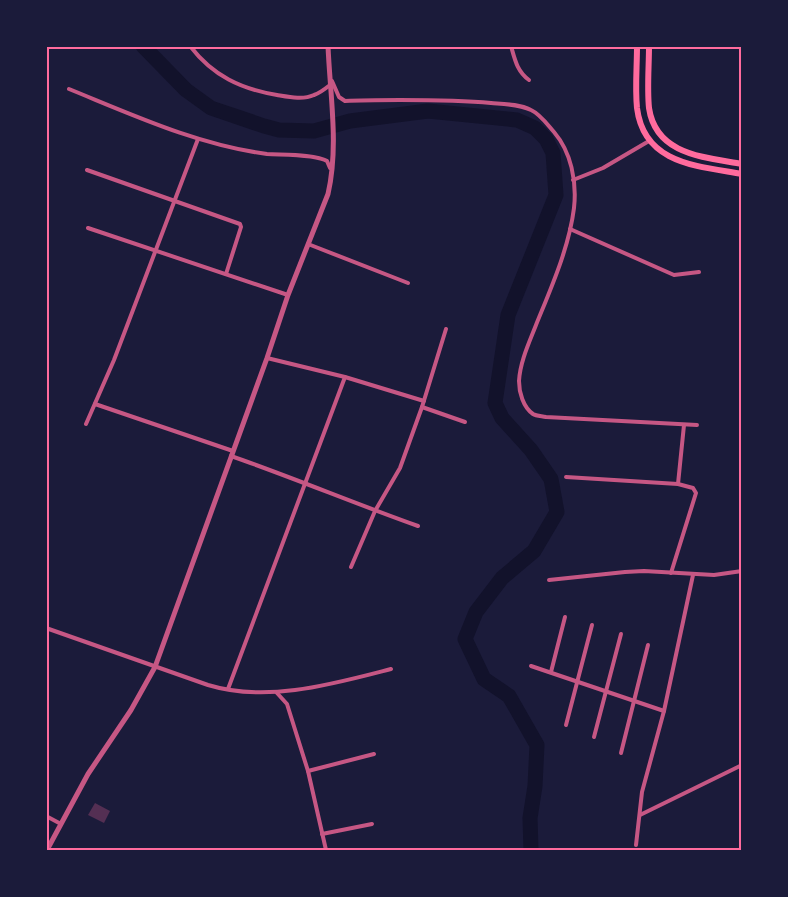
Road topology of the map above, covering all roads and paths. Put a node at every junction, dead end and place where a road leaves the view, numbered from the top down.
1 (190, 46) edge
2 (328, 46) edge
3 (512, 46) edge
4 (637, 46) edge
5 (649, 46) edge
6 (330, 75) junction
7 (529, 80) dead end
8 (330, 85) junction
9 (69, 89) dead end
10 (198, 139) junction
11 (648, 141) junction
12 (741, 164) edge
13 (87, 170) dead end
14 (332, 172) junction
15 (741, 174) edge
16 (573, 180) junction
17 (175, 200) junction
18 (88, 228) dead end
19 (570, 229) junction
20 (307, 244) junction
21 (156, 250) junction
22 (699, 272) dead end
23 (226, 274) junction
24 (408, 283) dead end
25 (288, 295) junction
26 (446, 329) dead end
27 (267, 358) junction
28 (345, 377) junction
29 (424, 401) junction
30 (95, 404) junction
31 (422, 407) junction
32 (465, 422) dead end
33 (87, 424) dead end
34 (684, 425) junction
35 (697, 425) dead end
36 (232, 453) junction
37 (566, 477) dead end
38 (305, 482) junction
39 (678, 484) junction
40 (375, 511) junction
41 (418, 526) dead end
42 (351, 567) dead end
43 (741, 570) edge
44 (671, 573) junction
45 (693, 574) junction
46 (549, 580) dead end
47 (565, 617) dead end
48 (592, 625) dead end
49 (46, 628) edge
50 (621, 634) dead end
51 (648, 645) dead end
52 (531, 666) dead end
53 (155, 667) junction
54 (391, 669) dead end
55 (551, 672) junction
56 (578, 682) junction
57 (228, 689) junction
58 (276, 692) junction
59 (606, 692) junction
60 (634, 701) junction
61 (664, 711) junction
62 (566, 725) dead end
63 (594, 737) dead end
64 (621, 753) dead end
65 (374, 754) dead end
66 (741, 765) edge
67 (308, 771) junction
68 (46, 816) edge
69 (640, 816) junction
70 (61, 824) junction
71 (372, 824) dead end
72 (322, 834) junction
73 (636, 845) dead end
74 (46, 850) edge
75 (326, 850) edge

1 - 8 street
2 - 6 street
3 - 7 street
4 - 11 main road
5 - 12 main road
6 - 8 street
6 - 16 street
8 - 14 street
9 - 10 street
10 - 14 street
10 - 17 street
11 - 15 main road
11 - 16 street
13 - 17 street
14 - 20 street
16 - 19 street
17 - 21 street
17 - 23 street
18 - 21 street
19 - 22 street
19 - 34 street
20 - 24 street
20 - 25 street
21 - 23 street
21 - 30 street
23 - 25 street
25 - 27 street
26 - 29 street
27 - 28 street
27 - 36 street
28 - 29 street
28 - 38 street
29 - 31 street
30 - 33 street
30 - 36 street
31 - 32 street
31 - 40 street
34 - 35 street
34 - 39 street
36 - 38 street
36 - 53 street
37 - 39 street
38 - 40 street
38 - 57 street
39 - 44 street
40 - 41 street
40 - 42 street
43 - 45 street
44 - 45 street
44 - 46 street
45 - 61 street
47 - 55 street
48 - 56 street
49 - 53 street
50 - 59 street
51 - 60 street
52 - 55 street
53 - 57 street
53 - 70 street
54 - 58 street
55 - 56 street
56 - 59 street
56 - 62 street
57 - 58 street
58 - 67 street
59 - 60 street
59 - 63 street
60 - 61 street
60 - 64 street
61 - 69 street
65 - 67 street
66 - 69 street
67 - 72 street
68 - 70 street
69 - 73 street
70 - 74 street
71 - 72 street
72 - 75 street

